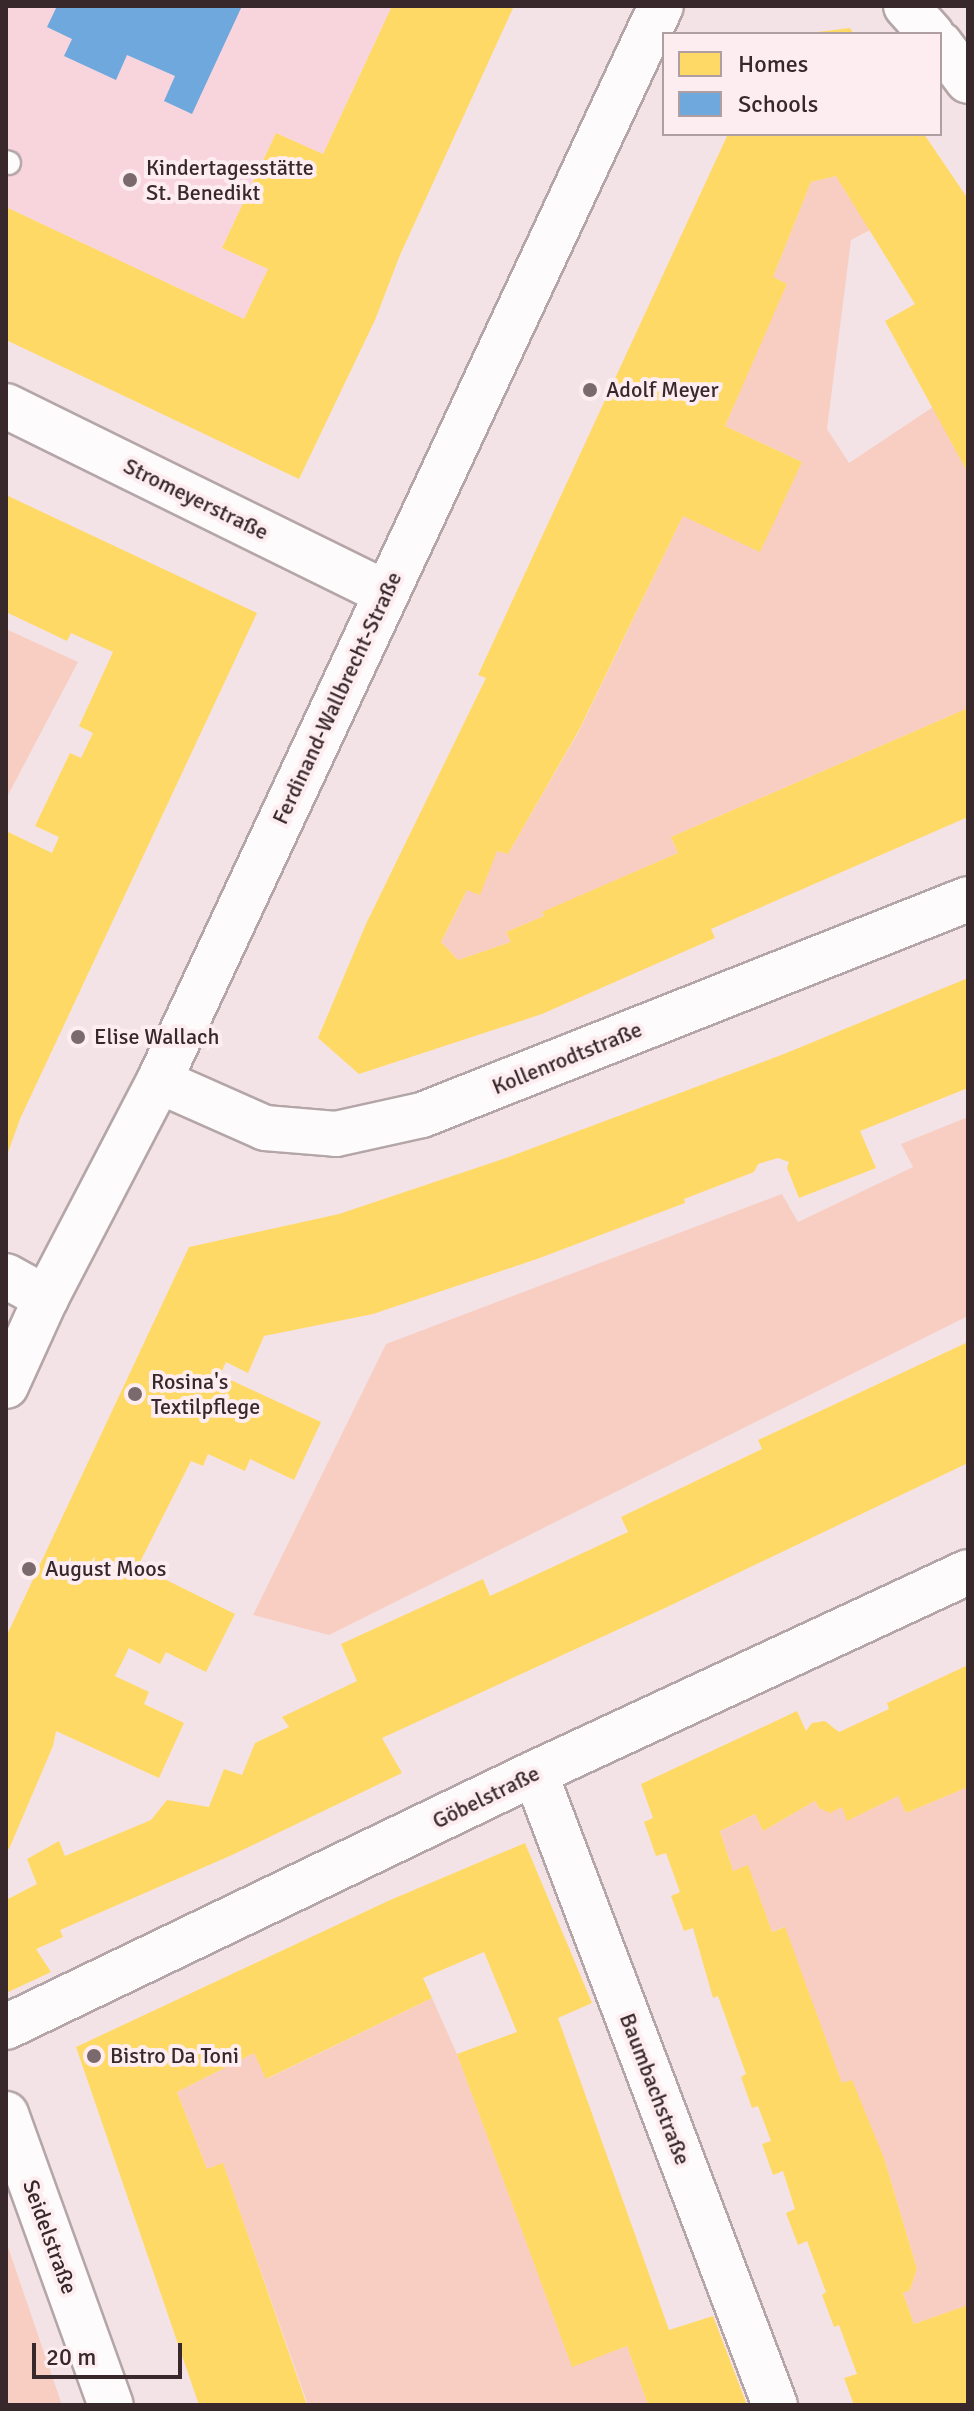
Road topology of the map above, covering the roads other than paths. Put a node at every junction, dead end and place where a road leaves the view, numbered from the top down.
1 (661, 6) edge
2 (906, 6) edge
3 (929, 32) edge
4 (942, 47) edge
5 (968, 81) edge
6 (6, 406) edge
7 (386, 593) junction
8 (968, 899) edge
9 (159, 1081) junction
10 (6, 1276) edge
11 (46, 1298) junction
12 (6, 1386) edge
13 (968, 1572) edge
14 (535, 1773) junction
15 (6, 2027) edge
16 (6, 2114) edge
17 (111, 2405) edge
18 (775, 2405) edge

1 - 7 street, Ferdinand-Wallbrecht-Straße
2 - 3 street
4 - 5 street
6 - 7 street, Stromeyerstraße
7 - 9 street, Ferdinand-Wallbrecht-Straße
8 - 9 street, Kollenrodtstraße
9 - 11 street, Ferdinand-Wallbrecht-Straße
10 - 11 street
11 - 12 street, Ferdinand-Wallbrecht-Straße
13 - 14 street, Göbelstraße
14 - 15 street, Göbelstraße
14 - 18 street, Baumbachstraße
16 - 17 street, Seidelstraße

